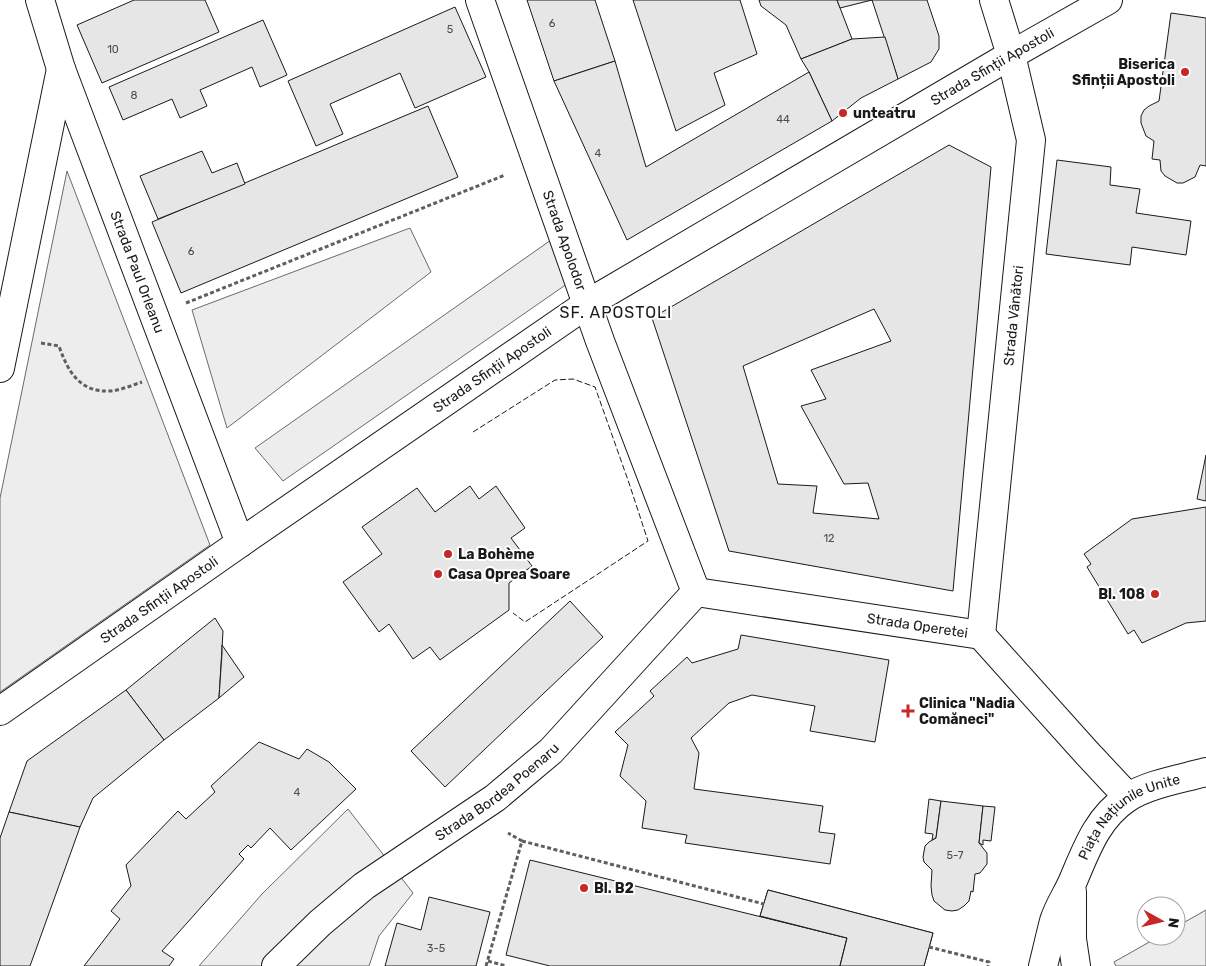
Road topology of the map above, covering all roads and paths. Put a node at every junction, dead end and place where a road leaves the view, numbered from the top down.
1 (40, 0) edge
2 (480, 0) edge
3 (994, 0) edge
4 (1108, 0) edge
5 (1011, 55) junction
6 (62, 69) junction
7 (514, 172) dead end
8 (587, 304) junction
9 (155, 314) junction
10 (6, 336) junction
11 (0, 368) edge
12 (176, 372) junction
13 (240, 543) junction
14 (696, 592) junction
15 (981, 635) junction
16 (0, 711) edge
17 (1206, 772) edge
18 (1128, 797) junction
19 (473, 813) junction
20 (522, 841) junction
21 (1072, 883) junction
22 (764, 904) dead end
23 (929, 946) dead end
24 (488, 961) junction
25 (276, 966) edge
26 (486, 966) edge
27 (506, 966) edge
28 (988, 966) edge
29 (1043, 966) edge
30 (1076, 966) edge

1 - 6 street, Strada Paul Orleanu
2 - 8 street, Strada Apolodor
3 - 5 street, Strada Vânători
4 - 5 street, Strada Sfinții Apostoli
5 - 8 street, Strada Sfinții Apostoli
5 - 15 street, Strada Vânători
6 - 9 street, Strada Paul Orleanu
6 - 10 street
7 - 9 path
8 - 13 street, Strada Sfinții Apostoli
8 - 14 street, Strada Apolodor
9 - 12 street, Strada Paul Orleanu
10 - 11 street
10 - 12 path
12 - 13 street, Strada Paul Orleanu
13 - 16 street, Strada Sfinții Apostoli
14 - 15 street, Strada Operetei
14 - 19 street, Strada Bordea Poenaru
15 - 18 street, Strada Operetei
17 - 18 street, Piața Națiunile Unite
18 - 21 street, Piața Națiunile Unite
19 - 20 path
19 - 25 street, Strada Bordea Poenaru
20 - 22 path
20 - 24 path
21 - 29 street, Piața Națiunile Unite
21 - 30 street, Piața Națiunile Unite
23 - 28 path
24 - 26 path
24 - 27 path

